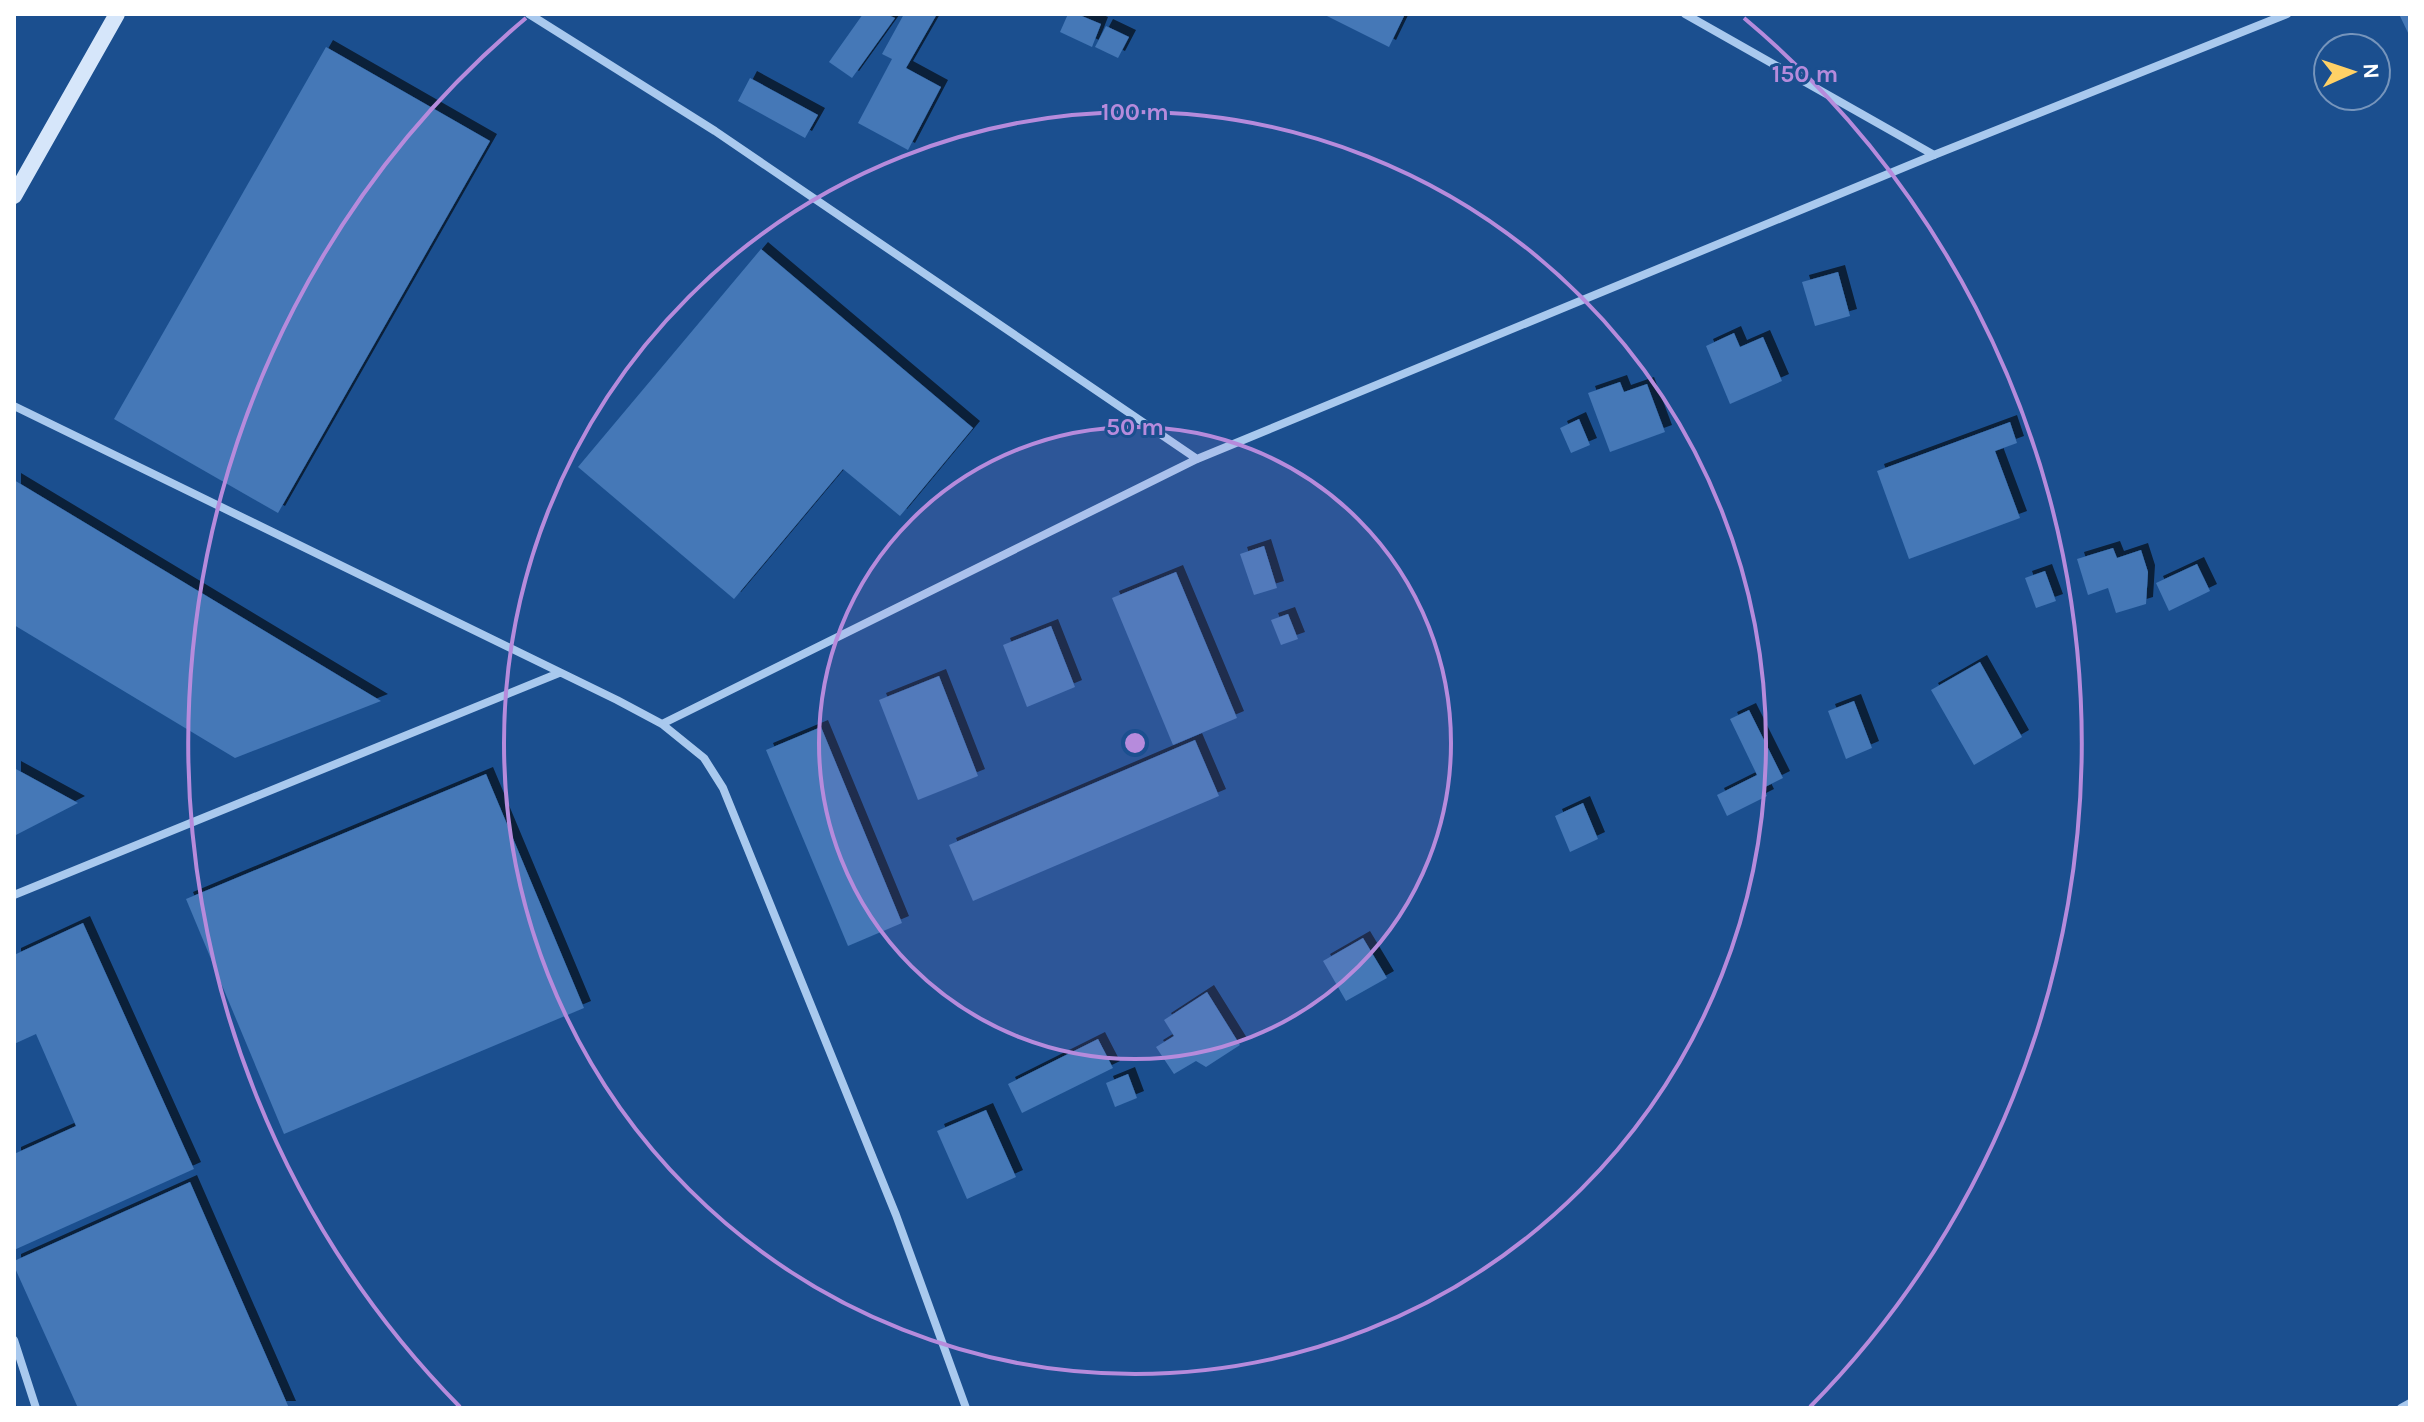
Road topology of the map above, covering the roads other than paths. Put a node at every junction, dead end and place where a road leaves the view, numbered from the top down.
1 (117, 14) edge
2 (529, 14) edge
3 (1685, 14) edge
4 (2287, 14) edge
5 (1934, 155) junction
6 (14, 196) edge
7 (14, 406) edge
8 (1197, 459) junction
9 (559, 673) junction
10 (662, 724) junction
11 (14, 895) edge
12 (14, 1340) edge
13 (2410, 1403) edge
14 (36, 1408) edge
15 (966, 1408) edge
16 (2401, 1408) edge

1 - 6 main road
2 - 8 street
3 - 5 street
4 - 5 street
5 - 8 street
7 - 9 street
8 - 10 street
9 - 10 street
9 - 11 street
10 - 15 street
12 - 14 street
13 - 16 street

